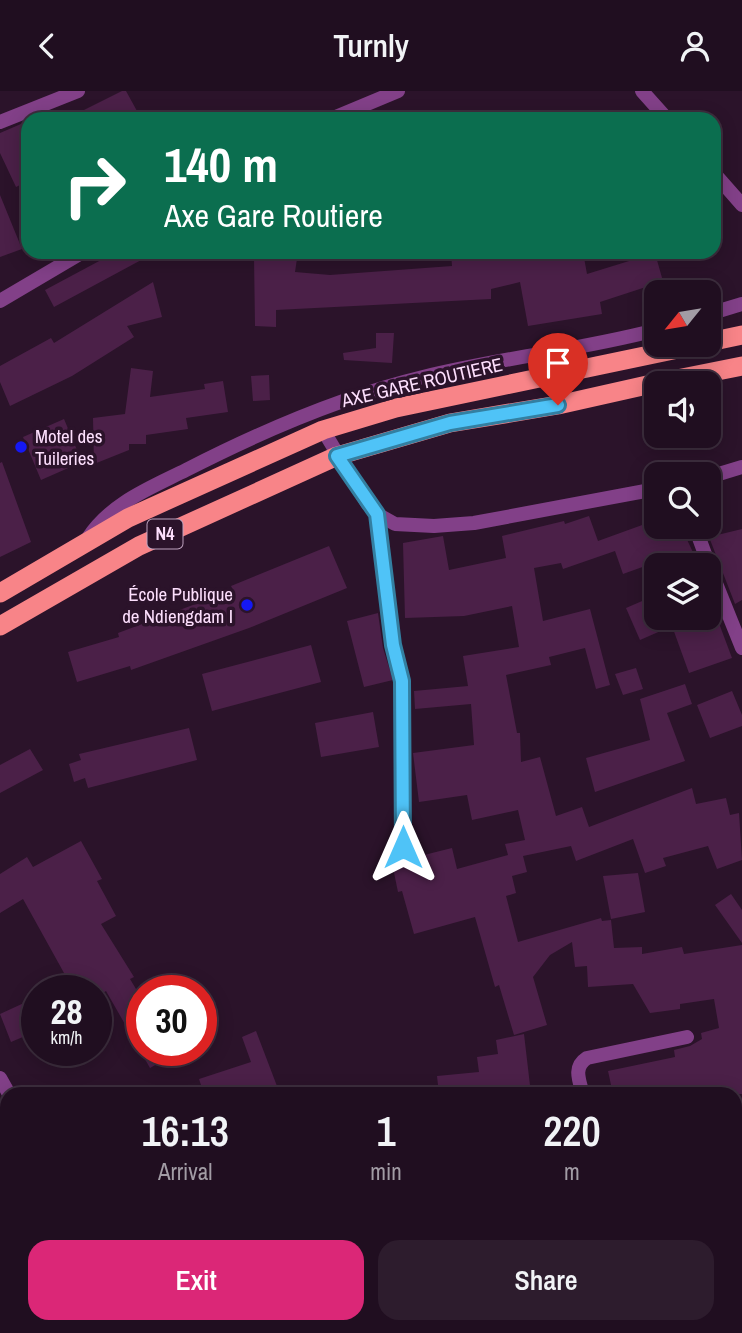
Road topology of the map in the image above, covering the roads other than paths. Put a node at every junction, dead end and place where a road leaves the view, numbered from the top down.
1 (78, 91) edge
2 (398, 91) edge
3 (642, 91) edge
4 (25, 112) edge
5 (348, 112) edge
6 (661, 112) edge
7 (21, 114) edge
8 (0, 122) edge
9 (721, 181) edge
10 (742, 205) edge
11 (71, 259) edge
12 (0, 301) edge
13 (742, 304) edge
14 (721, 310) edge
15 (644, 332) edge
16 (742, 335) edge
17 (721, 339) edge
18 (644, 356) edge
19 (742, 366) edge
20 (717, 371) edge
21 (644, 386) edge
22 (442, 399) junction
23 (450, 423) junction
24 (323, 430) junction
25 (337, 456) junction
26 (742, 467) edge
27 (721, 473) edge
28 (644, 491) edge
29 (377, 514) junction
30 (85, 541) junction
31 (0, 593) edge
32 (721, 596) edge
33 (0, 626) edge
34 (742, 649) edge
35 (403, 847) dead end
36 (687, 1037) dead end
37 (581, 1087) edge

1 - 4 street
2 - 5 street
3 - 6 street
7 - 8 street
9 - 10 street
11 - 12 street
13 - 14 street
15 - 30 street
16 - 17 highway
18 - 22 highway, AXE GARE ROUTIERE / N4
19 - 20 highway, N4
21 - 23 highway, N4
22 - 23 highway
22 - 24 highway, AXE GARE ROUTIERE / N4
23 - 25 highway, N4
24 - 25 street
24 - 30 highway, N4
25 - 29 street
25 - 33 highway, N4
26 - 27 street
28 - 29 street
29 - 35 street
30 - 31 highway, N4
32 - 34 street
36 - 37 street

